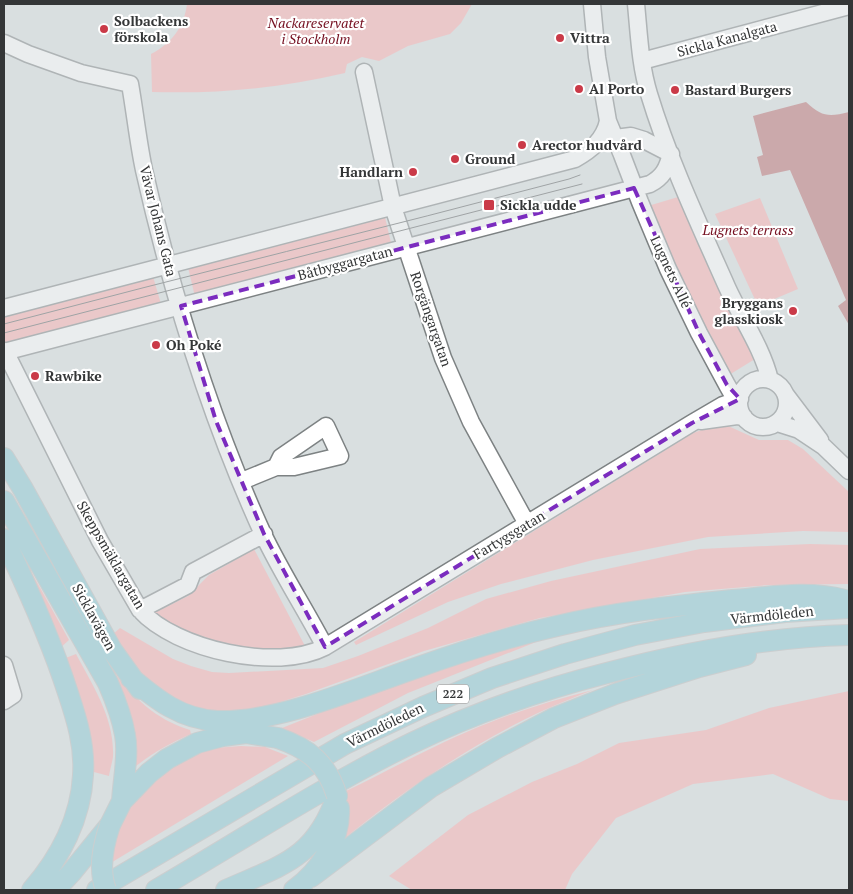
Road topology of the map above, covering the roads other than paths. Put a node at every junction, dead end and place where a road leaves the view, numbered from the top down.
1 (592, 4) edge
2 (636, 4) edge
3 (849, 6) edge
4 (812, 10) edge
5 (4, 43) edge
6 (642, 61) junction
7 (364, 72) dead end
8 (608, 139) junction
9 (671, 154) junction
10 (634, 188) junction
11 (392, 207) junction
12 (405, 248) junction
13 (169, 265) junction
14 (180, 306) junction
15 (4, 308) edge
16 (4, 352) edge
17 (770, 380) junction
18 (786, 395) junction
19 (740, 398) junction
20 (744, 417) junction
21 (692, 422) junction
22 (777, 423) junction
23 (824, 446) junction
24 (4, 458) edge
25 (276, 467) dead end
26 (849, 471) edge
27 (242, 481) junction
28 (4, 501) edge
29 (527, 524) junction
30 (264, 534) junction
31 (4, 539) edge
32 (849, 601) edge
33 (849, 608) edge
34 (140, 610) junction
35 (849, 635) edge
36 (800, 638) junction
37 (325, 647) junction
38 (4, 665) edge
39 (131, 678) junction
40 (4, 702) edge
41 (314, 703) junction
42 (246, 733) junction
43 (223, 736) junction
44 (337, 796) junction
45 (122, 801) junction
46 (110, 825) junction
47 (311, 877) junction
48 (32, 890) edge
49 (55, 890) edge
50 (97, 890) edge
51 (106, 890) edge
52 (156, 890) edge
53 (226, 890) edge
54 (294, 890) edge

1 - 8 street
2 - 6 street
3 - 4 street, Sickla Kanalgata
4 - 6 street, Sickla Kanalgata
5 - 13 street, Vävar Johans Gata
6 - 9 street
7 - 11 street, Rorgängargatan
8 - 9 street
8 - 10 street, Lugnets Allé
8 - 11 street
9 - 10 street, Båtbyggargatan
9 - 17 street
10 - 12 street, Båtbyggargatan
10 - 19 street, Lugnets Allé
11 - 12 street, Rorgängargatan
11 - 13 street
12 - 14 street, Båtbyggargatan
12 - 29 street, Rorgängargatan
13 - 14 street, Vävar Johans Gata
13 - 15 street
14 - 16 street, Båtbyggargatan
14 - 27 street, Vävar Johans Gata
16 - 34 street, Skeppsmäklargatan
17 - 18 street
17 - 19 street
18 - 22 street
18 - 23 street
19 - 20 street, Lugnets Allé
19 - 21 street, Fartygsgatan
20 - 21 street, Fartygsgatan
20 - 22 street
21 - 29 street, Fartygsgatan
22 - 23 street
23 - 26 street
24 - 39 main road, Sicklavägen
25 - 27 street
27 - 30 street, Vävar Johans Gata
28 - 45 main road, Sicklavägen
29 - 37 street, Fartygsgatan
30 - 34 street
30 - 37 street, Vävar Johans Gata
31 - 48 main road
32 - 41 main road
33 - 50 main road, Värmdöleden / 222
34 - 37 street, Skeppsmäklargatan
35 - 36 main road, 222
36 - 47 main road
36 - 52 main road, Värmdöleden / 222
38 - 40 street
39 - 41 main road
39 - 43 main road, Sicklavägen
41 - 42 main road
42 - 43 main road
42 - 44 main road, bridge
43 - 45 main road
44 - 47 main road
44 - 53 main road
45 - 46 main road
46 - 49 main road
46 - 51 main road, bridge
47 - 54 main road

